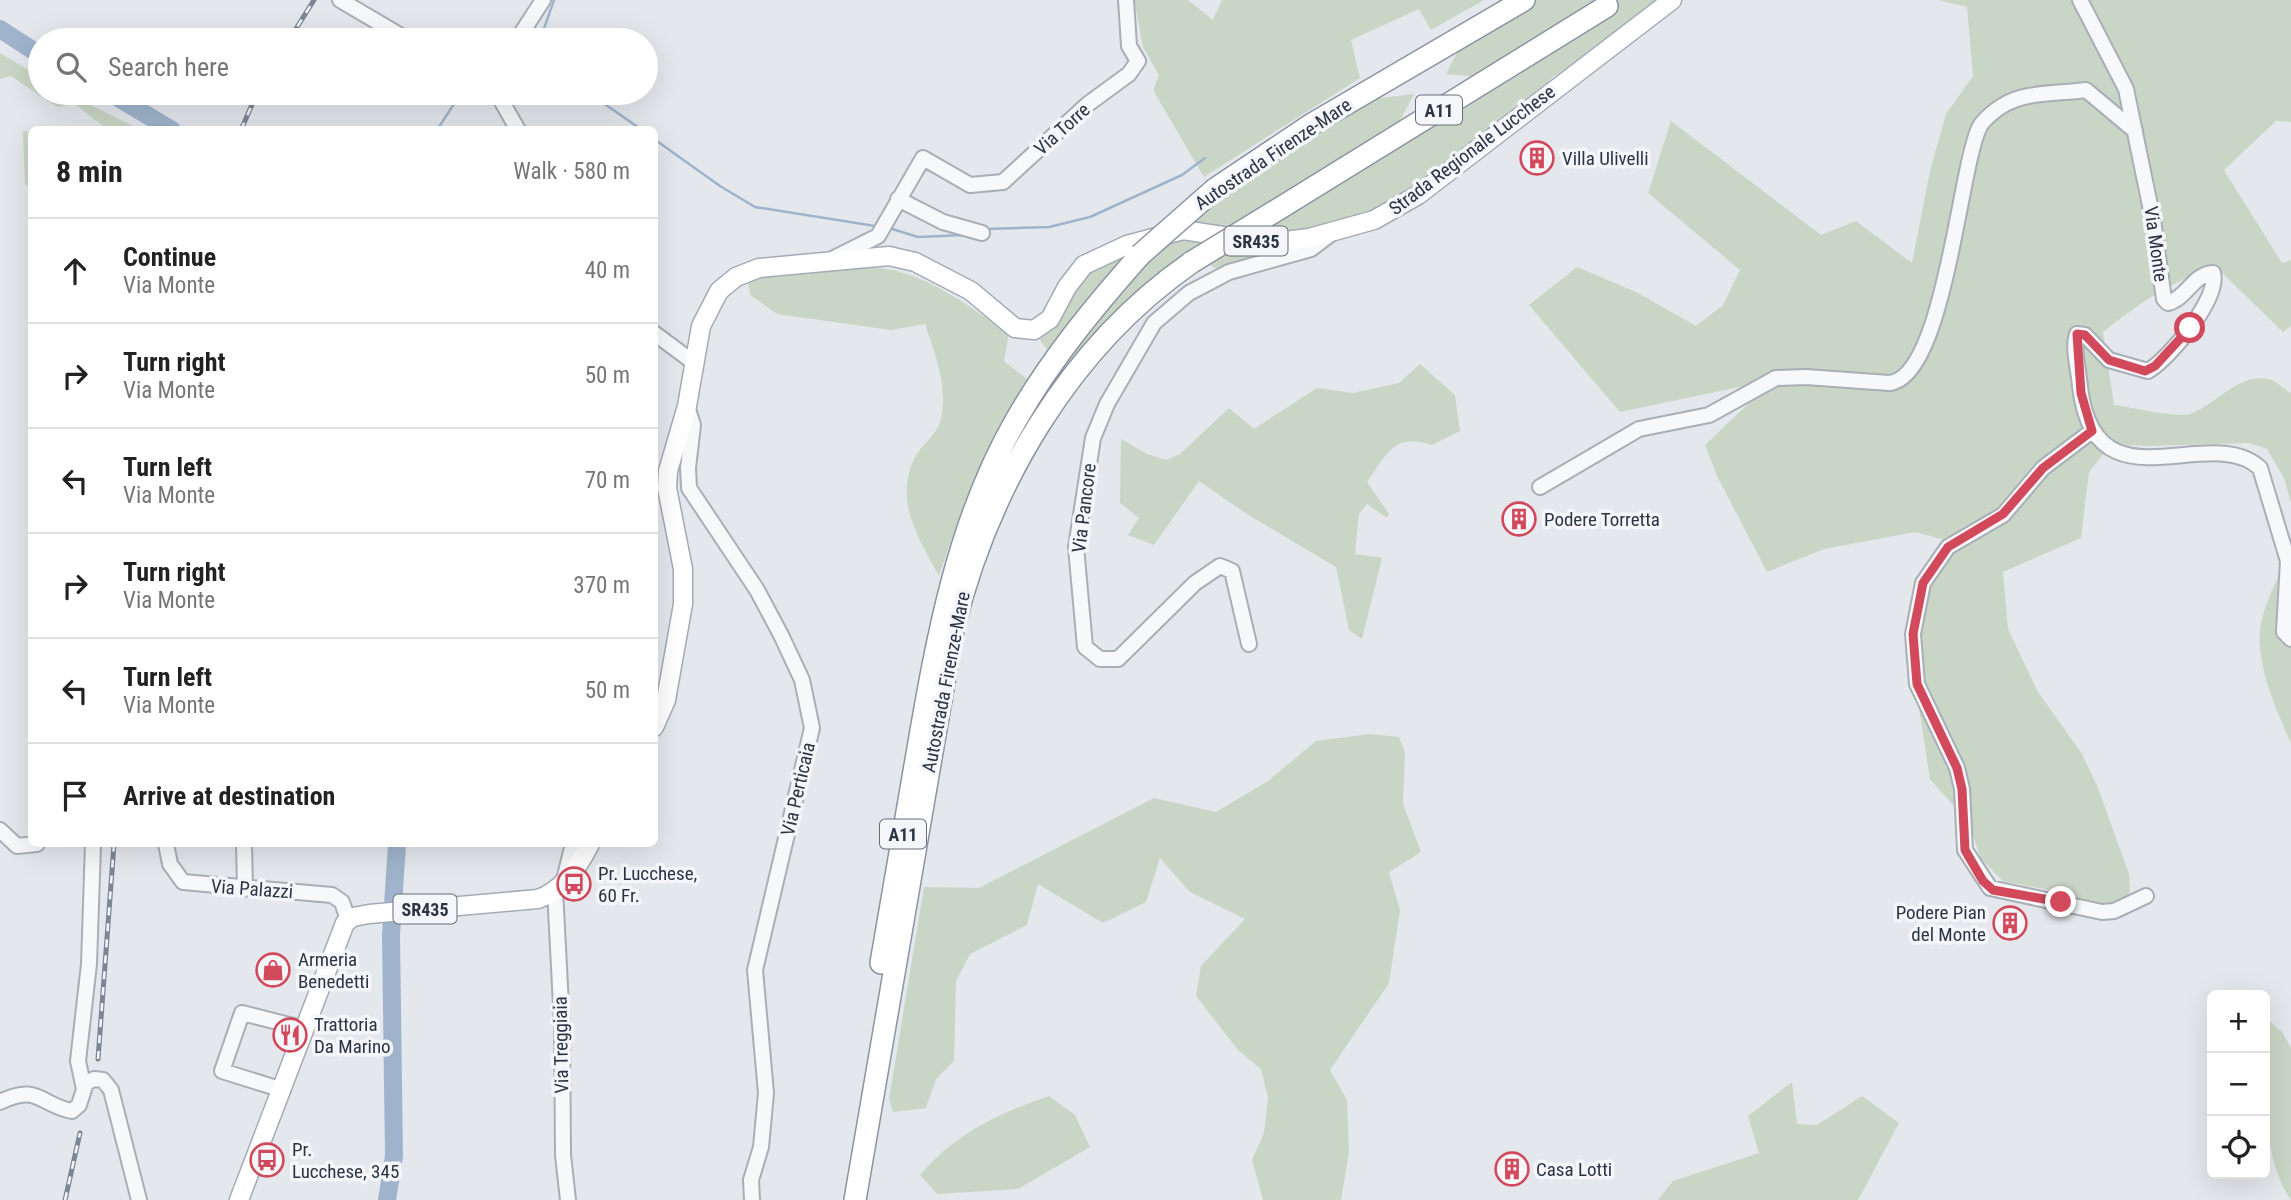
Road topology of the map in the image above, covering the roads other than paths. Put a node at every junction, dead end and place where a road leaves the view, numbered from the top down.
1 (340, 0) edge
2 (543, 0) edge
3 (1126, 0) edge
4 (1524, 0) edge
5 (1672, 0) edge
6 (2080, 0) edge
7 (1607, 6) dead end
8 (388, 28) edge
9 (525, 28) edge
10 (504, 105) edge
11 (516, 126) edge
12 (2135, 131) junction
13 (898, 199) junction
14 (982, 233) dead end
15 (1332, 233) junction
16 (827, 261) junction
17 (658, 336) edge
18 (693, 362) junction
19 (687, 406) junction
20 (2092, 431) junction
21 (1540, 488) dead end
22 (2291, 639) edge
23 (1249, 643) dead end
24 (658, 716) edge
25 (0, 830) edge
26 (28, 845) edge
27 (93, 847) edge
28 (166, 847) edge
29 (244, 847) edge
30 (572, 847) edge
31 (588, 847) edge
32 (559, 886) junction
33 (245, 889) junction
34 (2146, 896) dead end
35 (348, 920) junction
36 (305, 1029) junction
37 (84, 1089) junction
38 (283, 1090) junction
39 (0, 1102) edge
40 (139, 1200) edge
41 (239, 1200) edge
42 (568, 1200) edge
43 (752, 1200) edge
44 (842, 1200) edge
45 (855, 1200) edge

1 - 8 street
2 - 9 street
3 - 13 street, Via Torre
4 - 44 highway, Autostrada Firenze-Mare / A11, bridge
5 - 15 main road, Strada Regionale Lucchese / SR435
6 - 12 street, Via Monte
7 - 45 highway, Autostrada Firenze-Mare / A11, bridge
10 - 11 street
12 - 20 street, Via Monte
12 - 21 street
13 - 14 street
13 - 16 street
15 - 16 main road, Strada Regionale Lucchese / SR435
15 - 23 street, Via Pancore
16 - 18 main road, Strada Regionale Lucchese / SR435
17 - 18 street
18 - 19 main road, Strada Regionale Lucchese / SR435
19 - 24 main road, Strada Regionale Lucchese / SR435
19 - 43 street, Via Perticaia
20 - 22 street
20 - 34 street
25 - 26 street
27 - 37 street
28 - 33 street, Via Palazzi
29 - 33 street
30 - 32 street, Via Treggiaia
31 - 32 main road
32 - 35 main road, SR435
32 - 42 street, Via Treggiaia
33 - 35 street, Via Palazzi
35 - 36 main road
36 - 38 main road
36 - 38 street
37 - 39 street
37 - 40 street
38 - 41 main road

